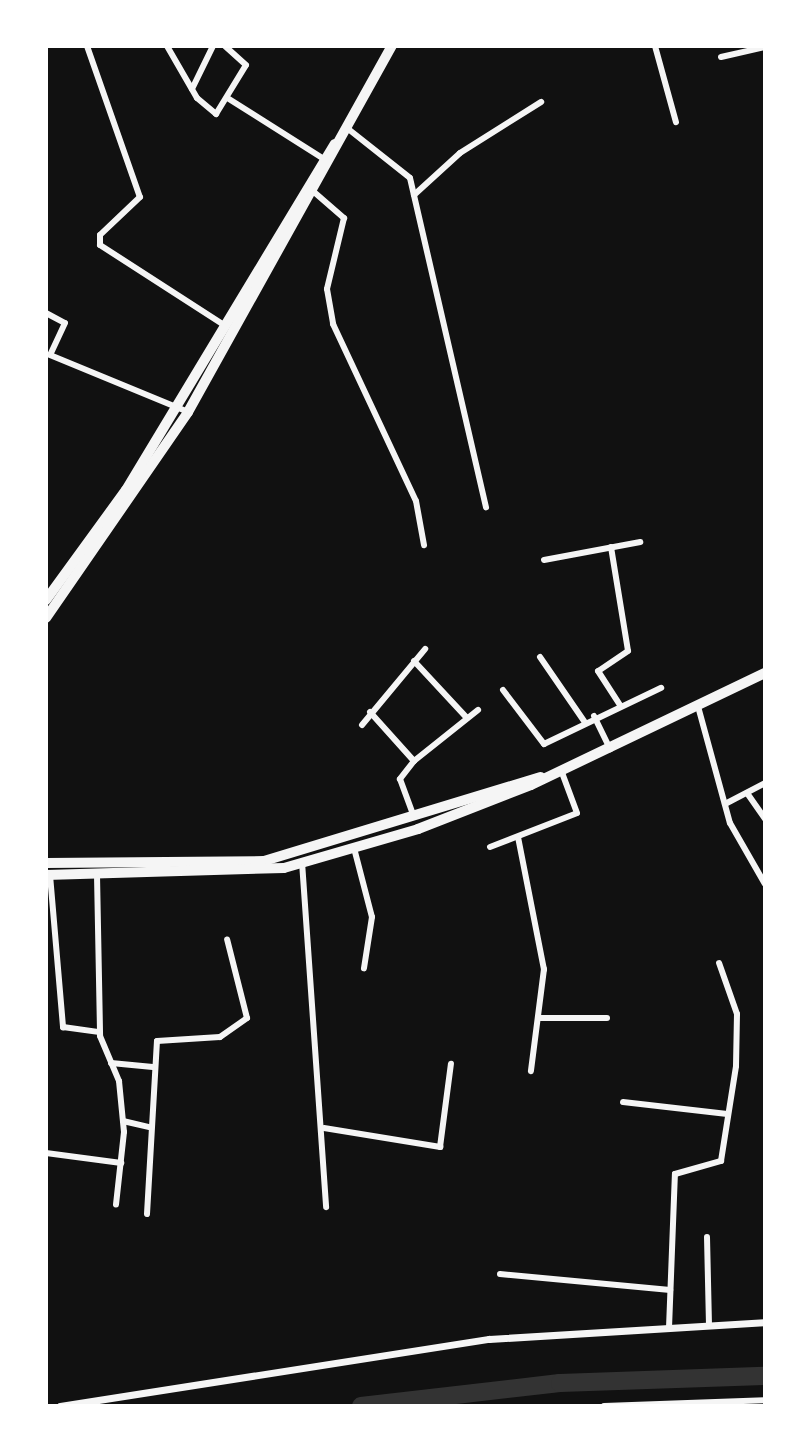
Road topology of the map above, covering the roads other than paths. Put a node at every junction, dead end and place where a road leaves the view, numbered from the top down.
1 (87, 46) edge
2 (167, 46) edge
3 (213, 46) edge
4 (225, 46) edge
5 (392, 46) edge
6 (655, 46) edge
7 (765, 47) edge
8 (721, 57) dead end
9 (192, 89) junction
10 (229, 99) junction
11 (541, 102) dead end
12 (676, 122) dead end
13 (347, 128) junction
14 (327, 161) junction
15 (314, 192) junction
16 (414, 195) junction
17 (46, 313) edge
18 (224, 325) junction
19 (182, 409) junction
20 (486, 507) dead end
21 (640, 542) dead end
22 (424, 545) dead end
23 (611, 547) junction
24 (86, 554) junction
25 (544, 560) dead end
26 (46, 578) edge
27 (57, 585) junction
28 (46, 600) edge
29 (46, 618) edge
30 (425, 649) dead end
31 (540, 657) dead end
32 (414, 661) junction
33 (765, 673) edge
34 (661, 688) dead end
35 (503, 690) dead end
36 (620, 705) junction
37 (478, 710) dead end
38 (699, 710) junction
39 (370, 712) junction
40 (594, 716) junction
41 (467, 718) junction
42 (584, 721) junction
43 (362, 725) dead end
44 (610, 750) junction
45 (414, 761) junction
46 (561, 770) junction
47 (547, 776) junction
48 (765, 783) edge
49 (747, 793) junction
50 (725, 804) junction
51 (765, 819) edge
52 (415, 820) junction
53 (518, 837) junction
54 (490, 847) dead end
55 (354, 848) junction
56 (302, 862) junction
57 (46, 863) edge
58 (48, 875) edge
59 (97, 875) junction
60 (765, 884) edge
61 (227, 939) dead end
62 (719, 963) dead end
63 (364, 968) dead end
64 (539, 1018) junction
65 (607, 1018) dead end
66 (100, 1032) junction
67 (111, 1063) junction
68 (451, 1064) dead end
69 (153, 1067) junction
70 (531, 1071) dead end
71 (623, 1102) dead end
72 (727, 1114) junction
73 (123, 1121) junction
74 (149, 1127) junction
75 (324, 1128) junction
76 (46, 1153) edge
77 (121, 1163) junction
78 (116, 1205) dead end
79 (326, 1207) dead end
80 (147, 1214) dead end
81 (707, 1237) dead end
82 (500, 1274) dead end
83 (670, 1290) junction
84 (765, 1322) edge
85 (709, 1326) junction
86 (669, 1328) junction
87 (765, 1400) edge
88 (60, 1406) edge
89 (604, 1406) edge

1 - 18 street
2 - 9 street
3 - 9 street
4 - 10 street
5 - 13 highway
6 - 12 street
7 - 8 street
9 - 10 street
10 - 14 street
11 - 16 street
13 - 14 highway
13 - 16 street
14 - 15 highway
14 - 18 highway
15 - 19 highway
15 - 22 street
16 - 20 street
17 - 19 street
18 - 19 highway
19 - 24 highway
21 - 23 street
23 - 25 street
23 - 36 street
24 - 27 highway
24 - 29 highway
26 - 27 street
27 - 28 highway
30 - 32 street
31 - 42 street
32 - 39 street
32 - 41 street
33 - 38 highway
34 - 36 street
35 - 42 street
36 - 40 street
37 - 41 street
38 - 44 highway
38 - 50 street
39 - 43 street
39 - 45 street
40 - 42 street
40 - 44 street
41 - 45 street
44 - 46 highway
45 - 52 street
46 - 47 highway
46 - 53 street
47 - 52 highway
47 - 55 highway
48 - 49 street
49 - 50 street
49 - 51 street
50 - 60 street
52 - 57 highway
53 - 54 street
53 - 64 street
55 - 56 highway
55 - 63 street
56 - 59 highway
56 - 75 street
58 - 59 highway
58 - 66 street
59 - 66 street
61 - 69 street
62 - 72 street
64 - 65 street
64 - 70 street
66 - 67 street
67 - 69 street
67 - 73 street
68 - 75 street
69 - 74 street
71 - 72 street
72 - 83 street
73 - 74 street
73 - 77 street
74 - 80 street
75 - 79 street
76 - 77 street
77 - 78 street
81 - 85 street
82 - 83 street
83 - 86 street
84 - 85 street
85 - 86 street
86 - 88 street
87 - 89 street

